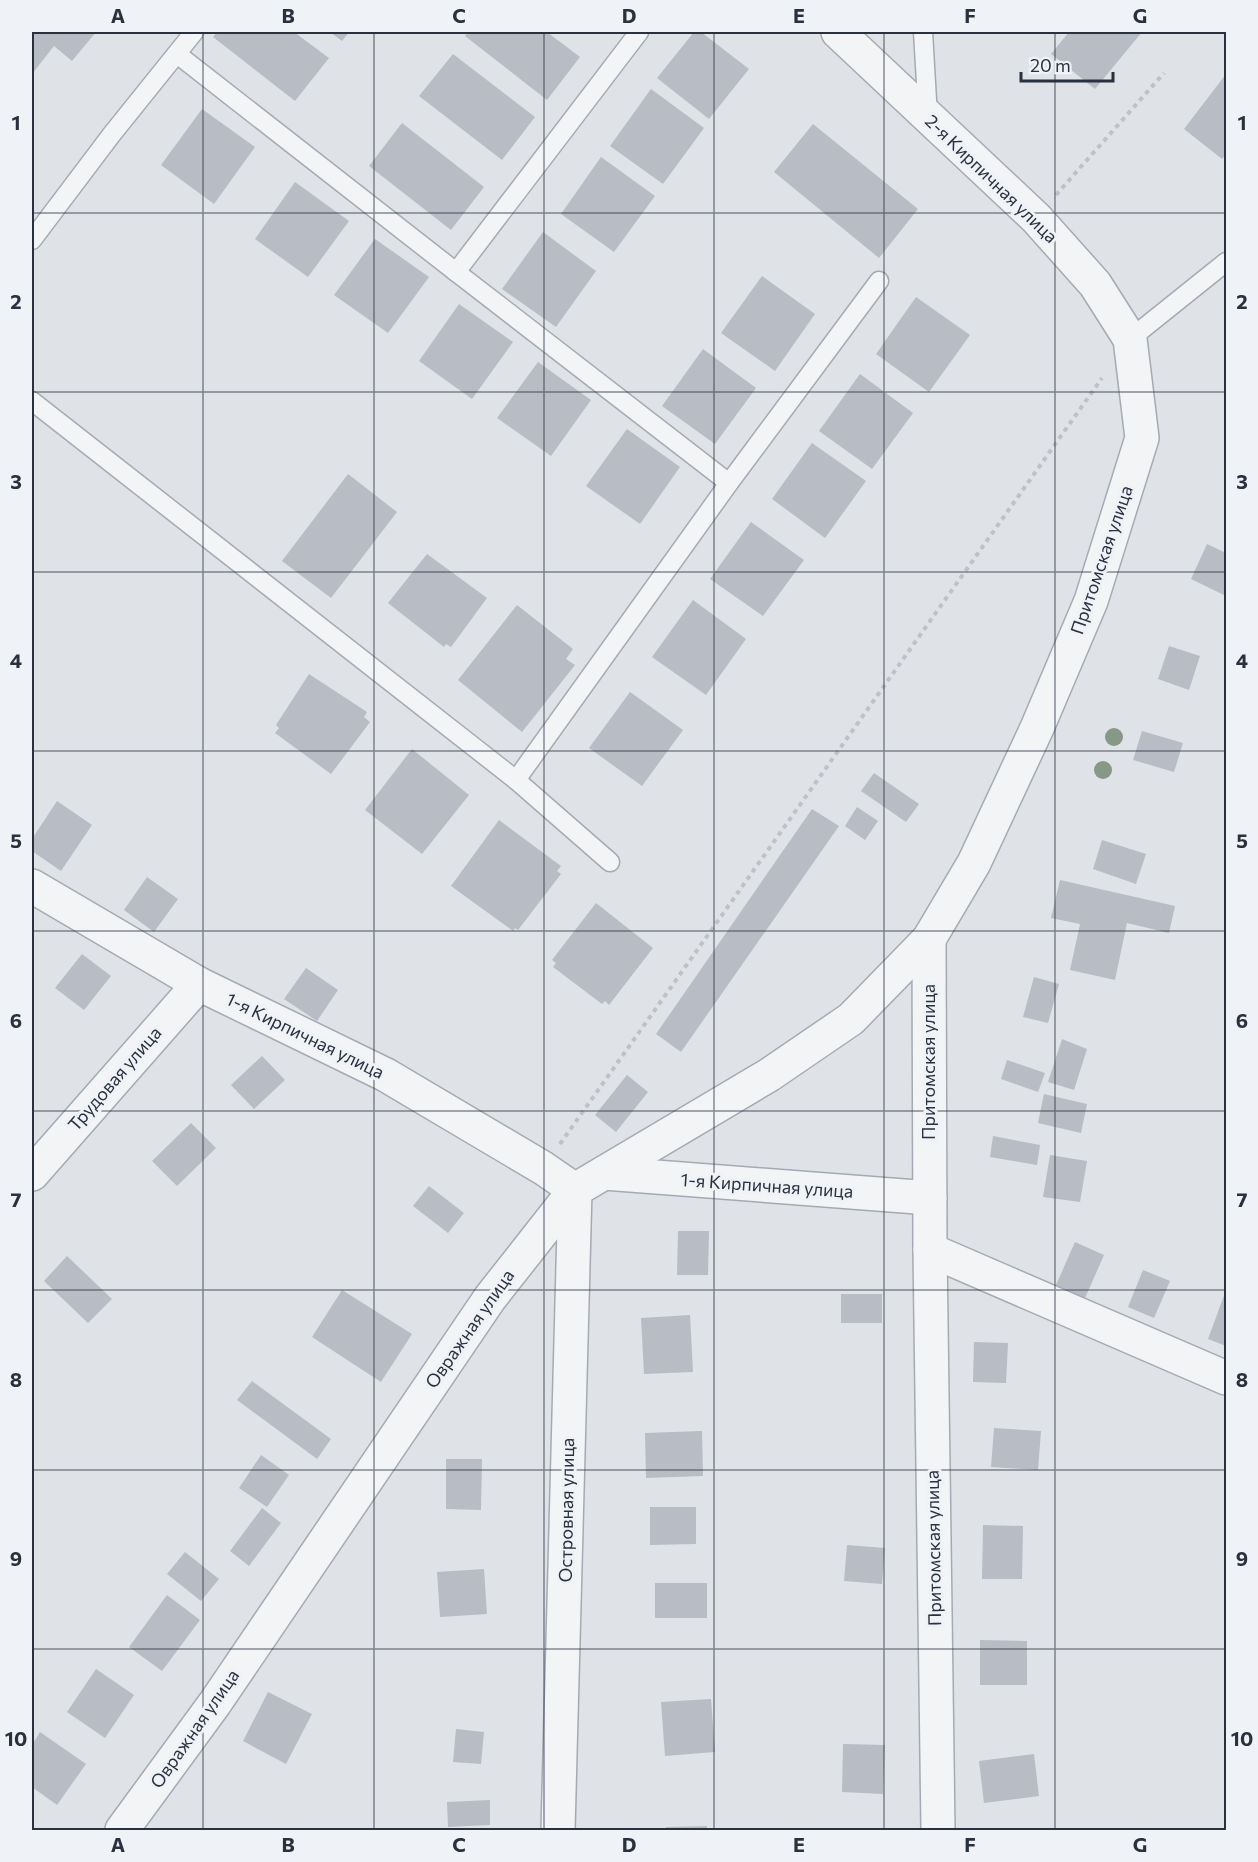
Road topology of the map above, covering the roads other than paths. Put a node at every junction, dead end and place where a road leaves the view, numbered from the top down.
1 (194, 32) edge
2 (639, 32) edge
3 (838, 32) edge
4 (922, 32) edge
5 (177, 54) junction
6 (928, 117) junction
7 (32, 240) edge
8 (1227, 262) edge
9 (456, 272) junction
10 (879, 281) dead end
11 (1130, 339) junction
12 (32, 401) edge
13 (729, 483) junction
14 (516, 780) junction
15 (610, 862) dead end
16 (32, 886) edge
17 (929, 939) junction
18 (199, 984) junction
19 (604, 1173) junction
20 (32, 1174) edge
21 (575, 1190) junction
22 (930, 1198) junction
23 (930, 1250) junction
24 (1227, 1378) edge
25 (122, 1830) edge
26 (558, 1830) edge
27 (938, 1830) edge

1 - 5 lane
2 - 9 lane
3 - 6 street, 2-я Кирпичная улица
4 - 6 lane
5 - 7 lane
5 - 9 lane
6 - 11 street, 2-я Кирпичная улица
8 - 11 lane
9 - 13 lane
10 - 13 lane
11 - 17 street, Притомская улица
12 - 14 lane
13 - 14 lane
14 - 15 lane
16 - 18 street, 1-я Кирпичная улица
17 - 19 street, Овражная улица
17 - 22 street, Притомская улица
18 - 20 street, Трудовая улица
18 - 21 street, 1-я Кирпичная улица
19 - 21 street, Овражная улица
19 - 22 street, 1-я Кирпичная улица
21 - 25 street, Овражная улица
21 - 26 street, Островная улица
22 - 23 street, Притомская улица
23 - 24 street
23 - 27 street, Притомская улица

